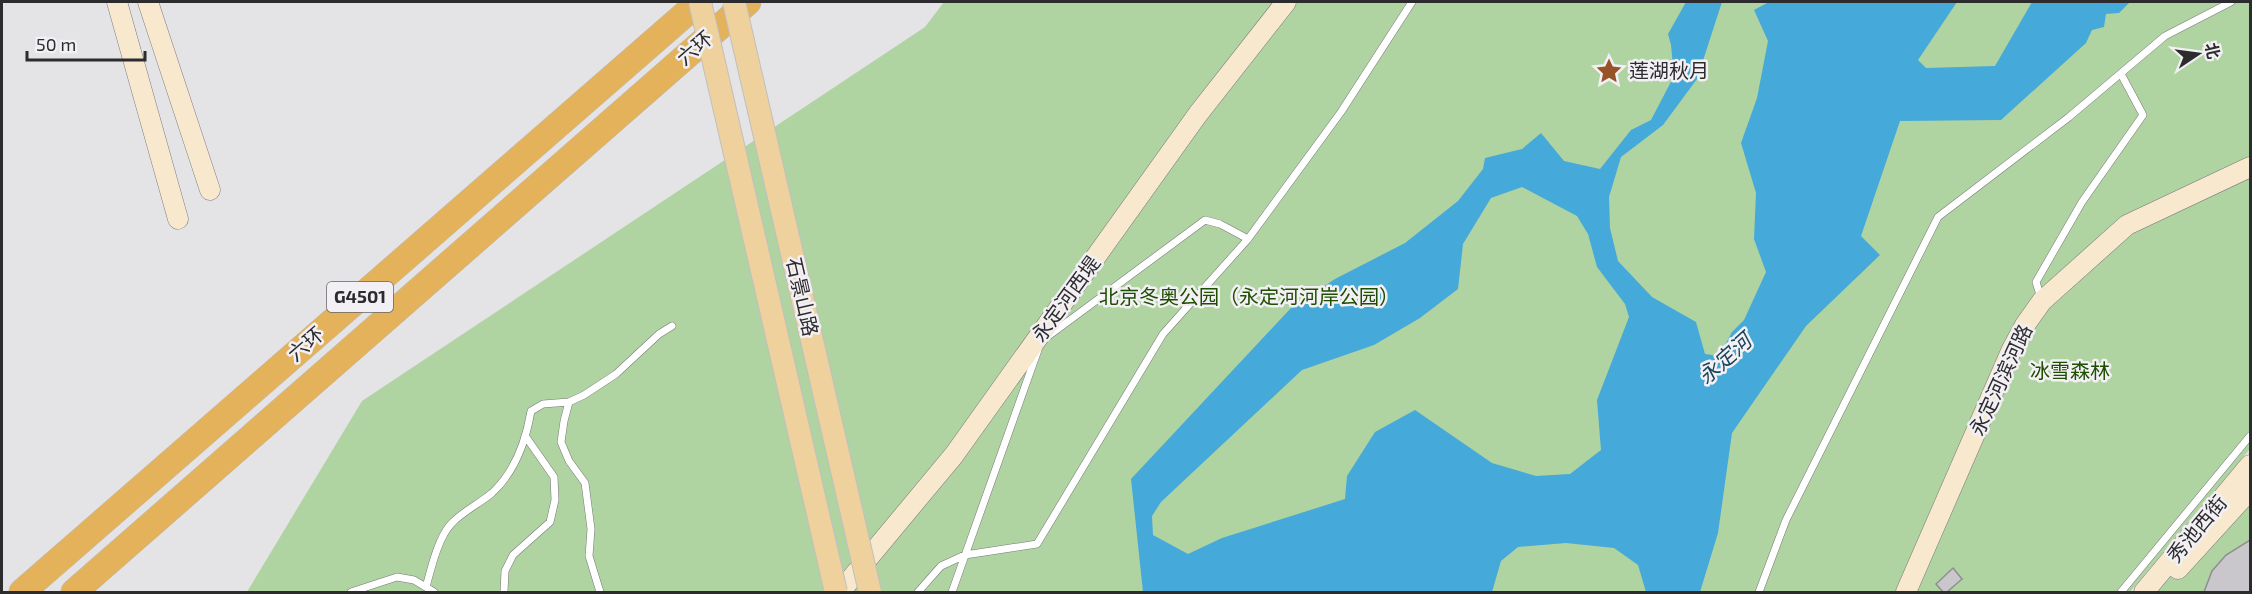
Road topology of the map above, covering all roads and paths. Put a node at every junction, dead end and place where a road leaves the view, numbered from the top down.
1 (117, 2) edge
2 (148, 2) edge
3 (700, 2) edge
4 (734, 2) edge
5 (748, 2) edge
6 (1286, 2) edge
7 (1412, 2) edge
8 (2231, 2) edge
9 (2121, 74) junction
10 (2250, 166) edge
11 (210, 190) dead end
12 (178, 219) dead end
13 (1248, 239) junction
14 (2042, 301) junction
15 (672, 326) dead end
16 (1038, 342) junction
17 (569, 402) junction
18 (2250, 436) edge
19 (526, 437) junction
20 (2250, 465) edge
21 (2250, 490) edge
22 (965, 555) junction
23 (426, 587) junction
24 (22, 592) edge
25 (74, 592) edge
26 (351, 592) edge
27 (434, 592) edge
28 (504, 592) edge
29 (600, 592) edge
30 (838, 592) edge
31 (870, 592) edge
32 (918, 592) edge
33 (952, 592) edge
34 (1759, 592) edge
35 (1906, 592) edge
36 (2121, 592) edge
37 (2144, 592) edge
38 (2151, 592) edge

1 - 12 street
2 - 11 street
3 - 24 highway, 六环 / G4501
3 - 30 main road, 石景山路, bridge
4 - 31 main road, 石景山路, bridge
5 - 25 highway, 六环 / G4501
6 - 16 street, 永定河西堤
7 - 13 lane
8 - 9 lane
9 - 14 lane
9 - 34 lane
10 - 14 street, 永定河滨河路
13 - 16 lane
13 - 22 lane
14 - 35 street, 永定河滨河路
15 - 17 lane
16 - 22 lane
16 - 30 street, 永定河西堤
17 - 19 lane
17 - 29 lane
18 - 36 lane
19 - 23 lane
19 - 28 lane
20 - 37 street, 秀池西街
21 - 38 street, 秀池西街
22 - 32 lane
22 - 33 lane
23 - 26 lane
23 - 27 lane

